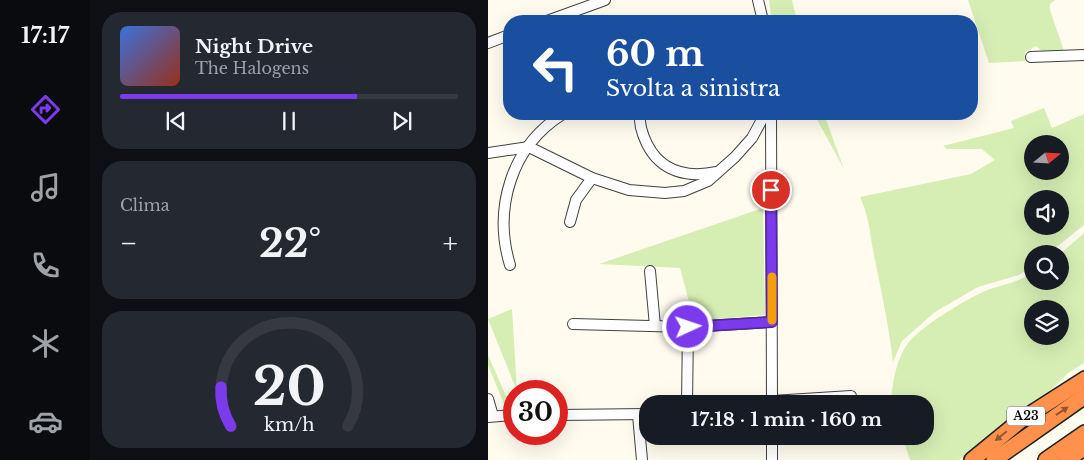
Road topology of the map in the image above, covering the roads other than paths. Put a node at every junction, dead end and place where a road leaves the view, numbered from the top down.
1 (605, 0) edge
2 (758, 0) edge
3 (564, 15) edge
4 (762, 15) edge
5 (503, 37) edge
6 (488, 43) edge
7 (1084, 55) edge
8 (1032, 57) dead end
9 (554, 120) edge
10 (641, 120) edge
11 (762, 120) edge
12 (770, 120) edge
13 (529, 147) junction
14 (488, 153) edge
15 (718, 172) junction
16 (592, 178) junction
17 (570, 222) dead end
18 (510, 265) dead end
19 (650, 270) dead end
20 (772, 322) junction
21 (573, 324) dead end
22 (654, 326) junction
23 (688, 327) junction
24 (1084, 379) edge
25 (687, 395) edge
26 (772, 395) edge
27 (1084, 396) edge
28 (488, 399) edge
29 (639, 414) edge
30 (503, 415) edge
31 (568, 415) edge
32 (490, 416) edge
33 (1084, 433) edge
34 (642, 445) edge
35 (772, 445) edge
36 (1084, 447) edge
37 (1084, 453) edge
38 (642, 460) edge
39 (772, 460) edge
40 (972, 460) edge
41 (994, 460) edge
42 (1046, 460) edge
43 (1067, 460) edge
44 (1071, 460) edge

1 - 3 street
2 - 4 street
5 - 6 street
7 - 8 street
9 - 13 street
10 - 15 street
11 - 15 street
12 - 20 street
13 - 14 street
13 - 16 street
13 - 18 street
15 - 16 street
16 - 17 street
19 - 22 street
20 - 23 street
20 - 26 street
21 - 22 street
22 - 23 street
23 - 25 street
24 -> 40 highway, A23
41 -> 27 highway, A23
28 - 32 street
29 - 31 street
30 - 32 street
33 - 42 highway
34 - 38 street
35 - 39 street
36 - 43 highway
37 - 44 highway

